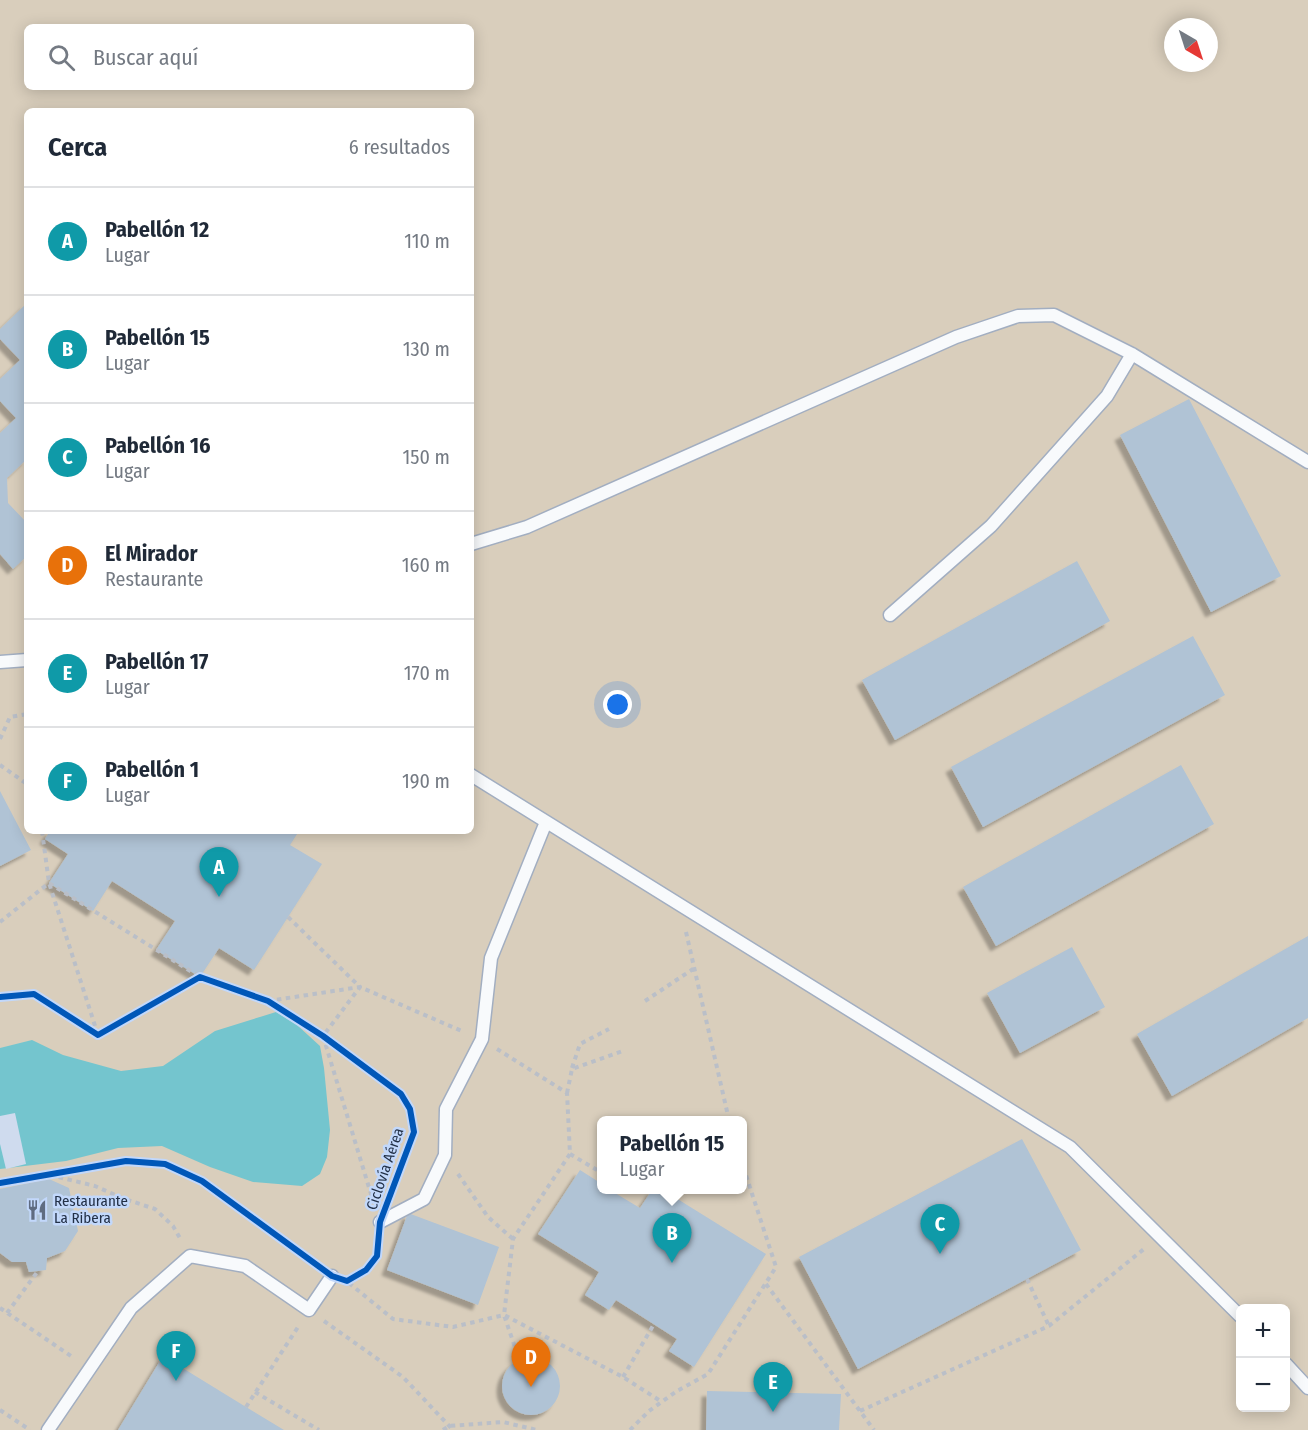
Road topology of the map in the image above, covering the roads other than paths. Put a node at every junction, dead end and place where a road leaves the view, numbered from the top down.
1 (1132, 354) junction
2 (1308, 462) edge
3 (474, 543) edge
4 (890, 615) dead end
5 (24, 660) edge
6 (0, 662) edge
7 (474, 777) edge
8 (546, 822) junction
9 (380, 1222) road end
10 (332, 1276) road end
11 (1236, 1312) edge
12 (1290, 1368) edge
13 (1308, 1388) edge
14 (48, 1430) edge

1 - 2 lane
1 - 3 lane
1 - 4 lane
5 - 6 lane
7 - 8 lane
8 - 9 lane
8 - 11 lane
10 - 14 lane
12 - 13 lane

